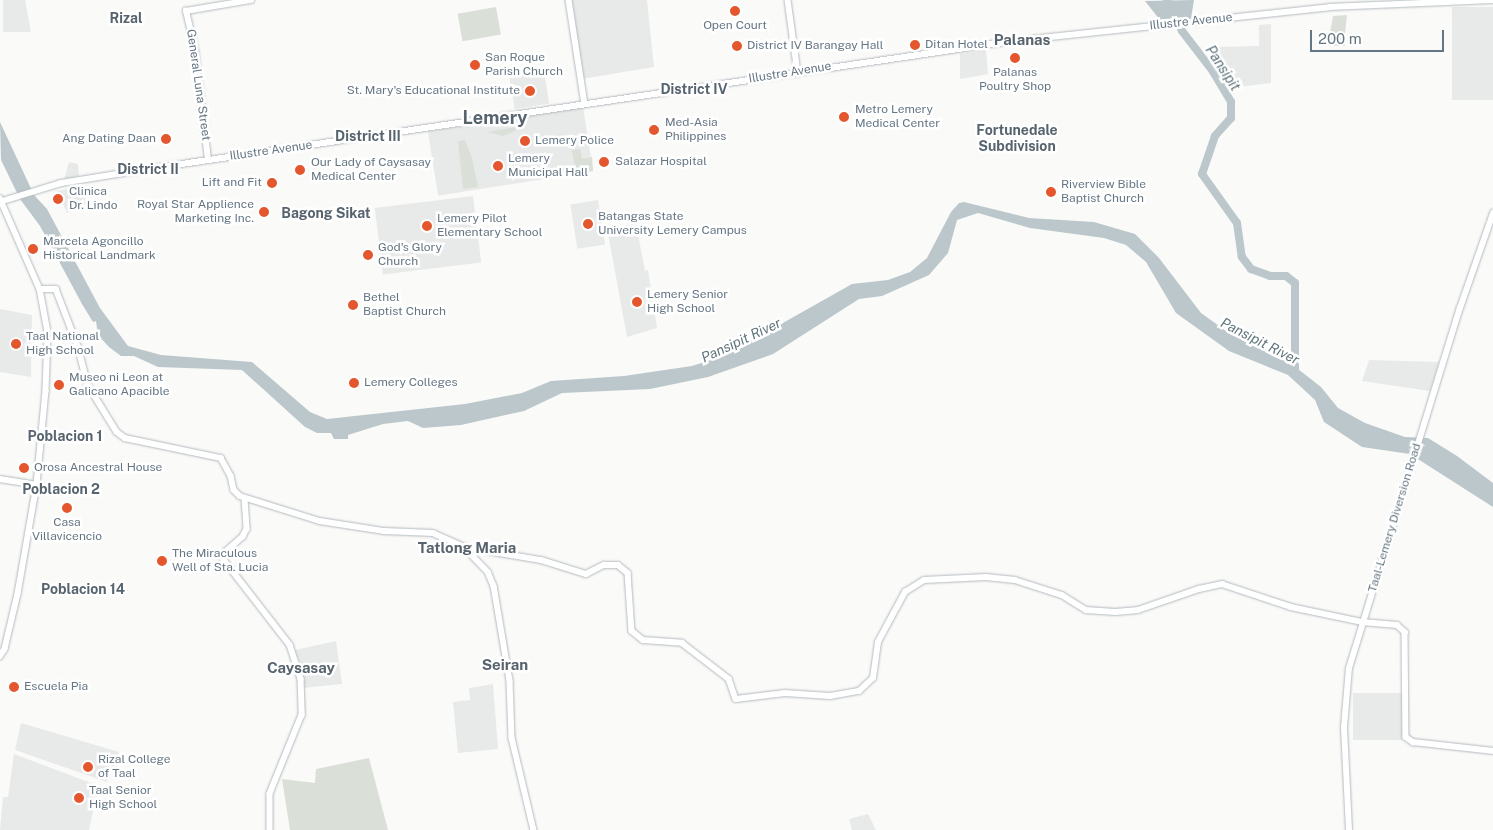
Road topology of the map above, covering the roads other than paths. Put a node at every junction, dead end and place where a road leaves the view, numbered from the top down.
1 (251, 0) edge
2 (569, 0) edge
3 (788, 0) edge
4 (1493, 0) edge
5 (798, 73) junction
6 (586, 104) junction
7 (208, 160) junction
8 (2, 199) edge
9 (1493, 213) edge
10 (40, 290) junction
11 (0, 479) edge
12 (37, 485) junction
13 (245, 498) junction
14 (464, 547) junction
15 (1362, 622) junction
16 (0, 657) edge
17 (1493, 751) edge
18 (270, 830) edge
19 (534, 830) edge
20 (1348, 830) edge

1 - 7 main road, General Luna Street
2 - 6 main road
3 - 5 main road
4 - 5 main road, Illustre Avenue
5 - 6 main road, Illustre Avenue
6 - 7 main road, Illustre Avenue
7 - 8 main road, Illustre Avenue
8 - 10 main road
9 - 15 main road, Taal-Lemery Diversion Road
10 - 12 main road
10 - 13 main road
11 - 12 main road
12 - 16 main road
13 - 14 main road
13 - 18 main road
14 - 15 main road
14 - 19 main road
15 - 17 main road
15 - 20 main road, Taal-Lemery Diversion Road

